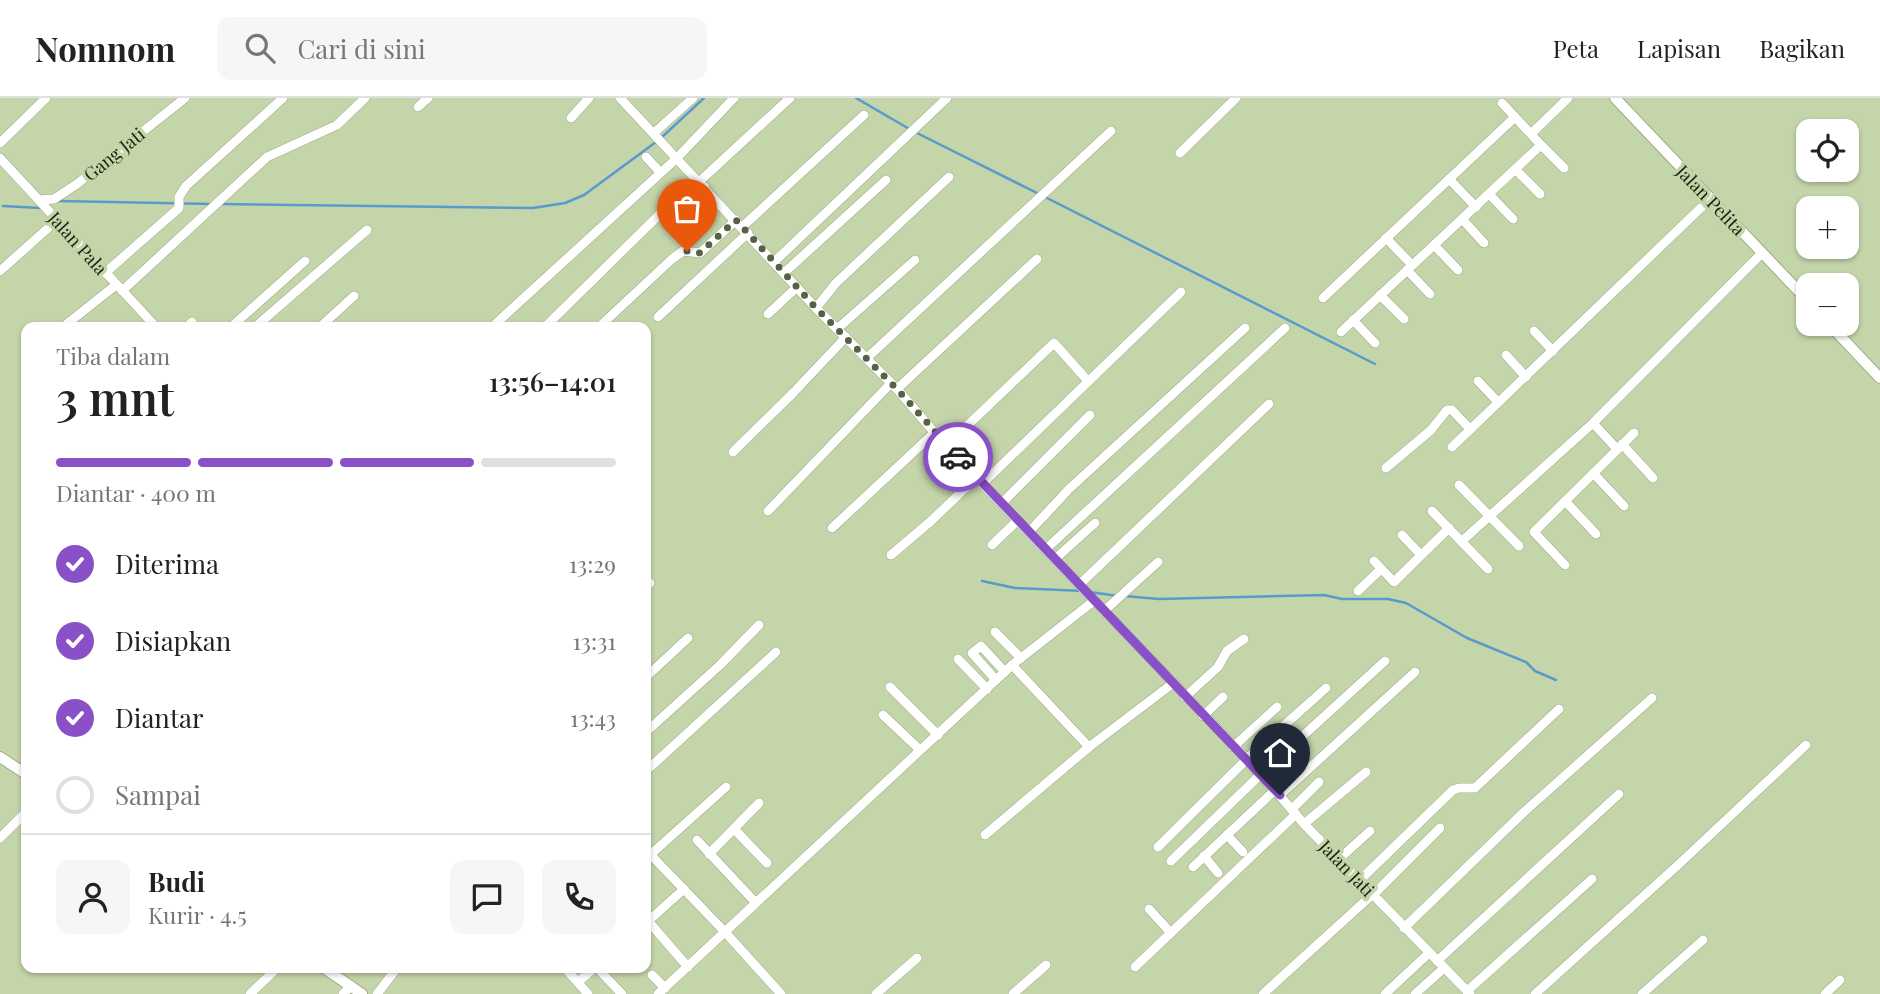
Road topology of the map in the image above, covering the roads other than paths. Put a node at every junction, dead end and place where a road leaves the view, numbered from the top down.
1 (46, 98) edge
2 (185, 98) edge
3 (283, 98) edge
4 (365, 98) edge
5 (428, 98) edge
6 (589, 98) edge
7 (693, 98) edge
8 (734, 98) edge
9 (790, 98) edge
10 (947, 98) edge
11 (1236, 98) edge
12 (1551, 98) edge
13 (1568, 98) edge
14 (1615, 98) edge
15 (626, 100) edge
16 (1502, 103) dead end
17 (1559, 106) junction
18 (418, 107) dead end
19 (864, 115) dead end
20 (1516, 117) junction
21 (571, 118) dead end
22 (1111, 131) dead end
23 (1531, 134) junction
24 (655, 135) junction
25 (0, 143) edge
26 (1541, 145) junction
27 (1180, 153) dead end
28 (646, 157) dead end
29 (0, 158) edge
30 (677, 158) junction
31 (1564, 168) dead end
32 (1516, 170) junction
33 (660, 172) junction
34 (949, 177) dead end
35 (1449, 179) junction
36 (886, 180) dead end
37 (702, 184) junction
38 (1489, 194) junction
39 (1540, 194) dead end
40 (1710, 199) junction
41 (38, 200) junction
42 (1476, 207) junction
43 (1462, 219) junction
44 (1513, 219) dead end
45 (57, 220) junction
46 (742, 227) junction
47 (367, 230) dead end
48 (1386, 238) junction
49 (1485, 243) dead end
50 (1434, 245) junction
51 (1762, 253) junction
52 (1037, 259) dead end
53 (915, 260) dead end
54 (305, 261) dead end
55 (774, 262) junction
56 (1410, 268) junction
57 (1458, 270) dead end
58 (0, 271) edge
59 (784, 273) junction
60 (105, 274) junction
61 (119, 288) junction
62 (797, 288) junction
63 (1796, 289) edge
64 (1181, 292) dead end
65 (1430, 294) dead end
66 (1380, 295) junction
67 (354, 296) dead end
68 (1323, 298) dead end
69 (816, 308) junction
70 (768, 314) dead end
71 (658, 317) dead end
72 (1404, 319) dead end
73 (1353, 320) junction
74 (70, 322) edge
75 (151, 322) edge
76 (237, 322) edge
77 (261, 322) edge
78 (325, 322) edge
79 (497, 322) edge
80 (550, 322) edge
81 (604, 322) edge
82 (1245, 328) dead end
83 (1285, 328) dead end
84 (837, 329) junction
85 (1534, 331) dead end
86 (1341, 332) dead end
87 (1840, 336) edge
88 (846, 337) junction
89 (1376, 343) dead end
90 (1553, 351) junction
91 (1506, 355) dead end
92 (867, 358) junction
93 (1526, 377) junction
94 (1880, 378) edge
95 (1088, 381) junction
96 (1478, 381) dead end
97 (894, 386) junction
98 (1498, 402) junction
99 (1269, 404) dead end
100 (1090, 415) dead end
101 (1593, 423) junction
102 (1470, 429) junction
103 (935, 432) junction
104 (1634, 433) dead end
105 (946, 446) junction
106 (1452, 447) dead end
107 (1620, 447) junction
108 (733, 452) dead end
109 (1386, 468) dead end
110 (1593, 473) junction
111 (1653, 478) dead end
112 (980, 480) junction
113 (1458, 485) dead end
114 (1565, 501) junction
115 (1002, 503) junction
116 (1624, 506) dead end
117 (768, 511) dead end
118 (1432, 511) dead end
119 (1489, 516) junction
120 (1018, 520) junction
121 (1095, 523) dead end
122 (832, 528) dead end
123 (1449, 528) junction
124 (1029, 531) junction
125 (1402, 534) dead end
126 (1596, 534) dead end
127 (1462, 541) junction
128 (992, 545) dead end
129 (1519, 546) dead end
130 (1046, 549) junction
131 (891, 555) dead end
132 (1421, 555) junction
133 (1055, 559) junction
134 (1374, 561) dead end
135 (1158, 562) dead end
136 (1565, 565) dead end
137 (1381, 569) junction
138 (1488, 569) dead end
139 (1357, 591) dead end
140 (1087, 592) junction
141 (1104, 611) junction
142 (759, 625) dead end
143 (995, 632) dead end
144 (688, 638) dead end
145 (1244, 639) dead end
146 (776, 652) dead end
147 (1021, 658) junction
148 (958, 659) dead end
149 (1385, 661) dead end
150 (1008, 669) junction
151 (651, 672) edge
152 (1415, 672) dead end
153 (996, 681) junction
154 (1172, 684) junction
155 (890, 687) dead end
156 (1326, 688) dead end
157 (987, 689) junction
158 (1185, 697) junction
159 (1223, 697) dead end
160 (1652, 698) dead end
161 (1277, 708) dead end
162 (1559, 709) dead end
163 (883, 715) dead end
164 (1203, 716) junction
165 (651, 727) edge
166 (938, 735) junction
167 (1806, 745) dead end
168 (1088, 747) junction
169 (1233, 747) junction
170 (920, 750) junction
171 (0, 757) edge
172 (1247, 760) junction
173 (651, 766) edge
174 (21, 771) edge
175 (1366, 772) dead end
176 (1261, 774) junction
177 (1320, 782) dead end
178 (726, 787) dead end
179 (1277, 793) junction
180 (1619, 794) dead end
181 (759, 803) dead end
182 (1294, 811) junction
183 (21, 816) edge
184 (1304, 824) junction
185 (1440, 828) dead end
186 (734, 829) junction
187 (1370, 831) dead end
188 (985, 835) dead end
189 (1227, 835) junction
190 (0, 838) edge
191 (697, 840) dead end
192 (1158, 847) dead end
193 (651, 850) edge
194 (1243, 852) dead end
195 (709, 853) junction
196 (651, 855) edge
197 (1204, 856) junction
198 (1339, 859) junction
199 (1171, 862) dead end
200 (767, 863) dead end
201 (1193, 867) dead end
202 (1218, 873) dead end
203 (1592, 879) dead end
204 (1360, 880) junction
205 (684, 889) junction
206 (1373, 895) junction
207 (756, 903) junction
208 (1149, 909) dead end
209 (651, 918) edge
210 (651, 926) edge
211 (1404, 928) junction
212 (725, 932) junction
213 (1171, 933) junction
214 (1703, 940) dead end
215 (1429, 953) junction
216 (917, 958) dead end
217 (1046, 965) dead end
218 (1441, 965) junction
219 (688, 967) junction
220 (1135, 967) dead end
221 (272, 973) edge
222 (329, 973) edge
223 (393, 973) edge
224 (570, 973) edge
225 (589, 973) edge
226 (600, 973) edge
227 (652, 975) dead end
228 (1840, 980) dead end
229 (578, 982) junction
230 (346, 990) edge
231 (661, 991) edge
232 (1464, 992) edge
233 (250, 994) edge
234 (362, 994) edge
235 (377, 994) edge
236 (588, 994) edge
237 (622, 994) edge
238 (781, 994) edge
239 (876, 994) edge
240 (1013, 994) edge
241 (1263, 994) edge
242 (1385, 994) edge
243 (1415, 994) edge
244 (1535, 994) edge
245 (1642, 994) edge
246 (1825, 994) edge

1 - 25 street
2 - 41 street, Gang Jati
3 - 60 street
4 - 61 street
5 - 18 street
6 - 21 street
7 - 24 street
8 - 30 street
9 - 37 street
10 - 55 street
11 - 27 street
12 - 17 street
13 - 17 street
14 - 40 street, Jalan Pelita
15 - 24 street, Jalan Jati
16 - 20 street
17 - 23 street
19 - 46 street
20 - 23 street
20 - 35 street
22 - 92 street
23 - 26 street
24 - 30 street, Jalan Jati
26 - 31 street
26 - 32 street
28 - 33 street
29 - 41 street, Jalan Pala
30 - 33 street
30 - 37 street, Jalan Jati
32 - 38 street
32 - 39 street
33 - 79 street
34 - 69 street
35 - 42 street
35 - 48 street
36 - 59 street
37 - 46 street, Jalan Jati
37 - 80 street
38 - 42 street
38 - 44 street
40 - 51 street, Jalan Pelita
40 - 90 street
41 - 45 street, Jalan Pala
42 - 43 street
43 - 49 street
43 - 50 street
45 - 58 street
45 - 60 street, Jalan Pala
46 - 55 street, Jalan Jati
46 - 71 street
46 - 81 street
47 - 77 street
48 - 56 street
48 - 68 street
50 - 56 street
50 - 57 street
51 - 63 street, Jalan Pelita
51 - 101 street
52 - 97 street
53 - 84 street
54 - 76 street
55 - 59 street, Jalan Jati
56 - 65 street
56 - 66 street
59 - 62 street, Jalan Jati
60 - 61 street, Jalan Pala
61 - 74 street
61 - 75 street, Jalan Pala
62 - 69 street, Jalan Jati
62 - 70 street
64 - 95 street
66 - 72 street
66 - 73 street
67 - 78 street
69 - 84 street, Jalan Jati
73 - 86 street
73 - 89 street
82 - 124 street
83 - 130 street
84 - 88 street, Jalan Jati
85 - 90 street
87 - 94 street
88 - 92 street, Jalan Jati
88 - 108 street
90 - 93 street
91 - 93 street
92 - 97 street, Jalan Jati
93 - 98 street
95 - 105 street
95 - 112 street
96 - 98 street
97 - 103 street, Jalan Jati
97 - 117 street
98 - 102 street
99 - 140 street
100 - 115 street
101 - 107 street
101 - 119 street
102 - 106 street
102 - 109 street
103 - 105 street, Jalan Jati
103 - 122 street
104 - 107 street
105 - 112 street, Jalan Jati
107 - 110 street
107 - 111 street
110 - 114 street
110 - 116 street
112 - 115 street, Jalan Jati
112 - 131 street
113 - 119 street
114 - 126 street
114 - 136 street
115 - 120 street, Jalan Jati
118 - 123 street
119 - 127 street
119 - 129 street
120 - 124 street, Jalan Jati
120 - 128 street
121 - 133 street
123 - 127 street
123 - 132 street
124 - 130 street, Jalan Jati
125 - 132 street
127 - 138 street
130 - 133 street, Jalan Jati
132 - 137 street
133 - 140 street, Jalan Jati
134 - 137 street
135 - 141 street
137 - 139 street
140 - 141 street, Jalan Jati
140 - 147 street
141 - 154 street, Jalan Jati
142 - 165 street
143 - 147 street
144 - 151 street
145 - 158 street
146 - 173 street
147 - 150 street
148 - 157 street
149 - 176 street
150 - 153 street
150 - 153 street
150 - 168 street
152 - 179 street
153 - 157 street
154 - 158 street, Jalan Jati
154 - 168 street
155 - 166 street
156 - 172 street
157 - 166 street
158 - 164 street, Jalan Jati
159 - 164 street
160 - 211 street
161 - 169 street
162 - 204 street
163 - 170 street
164 - 169 street, Jalan Jati
166 - 170 street
167 - 244 street
168 - 188 street
169 - 172 street, Jalan Jati
170 - 207 street
171 - 174 street
172 - 176 street, Jalan Jati
172 - 192 street
175 - 184 street
176 - 179 street, Jalan Jati
176 - 199 street
177 - 182 street
178 - 193 street
179 - 182 street, Jalan Jati
179 - 189 street
180 - 218 street
181 - 186 street
182 - 184 street, Jalan Jati
182 - 213 street
183 - 190 street
184 - 198 street, Jalan Jati
185 - 206 street
186 - 195 street
186 - 200 street
187 - 198 street
189 - 194 street
189 - 197 street
191 - 195 street
195 - 207 street
196 - 205 street
197 - 201 street
197 - 202 street
198 - 204 street, Jalan Jati
203 - 232 street
204 - 206 street, Jalan Jati
205 - 209 street
205 - 212 street
206 - 211 street, Jalan Jati
206 - 241 street
207 - 212 street
208 - 213 street
210 - 219 street
211 - 215 street, Jalan Jati
212 - 219 street
212 - 238 street
213 - 220 street
214 - 245 street
215 - 218 street, Jalan Jati
215 - 242 street
216 - 239 street
217 - 240 street
218 - 232 street, Jalan Jati
218 - 243 street
219 - 231 street
221 - 233 street
222 - 230 street
223 - 235 street
224 - 229 street
225 - 229 street
226 - 237 street
227 - 231 street
228 - 246 street
229 - 236 street
230 - 234 street

